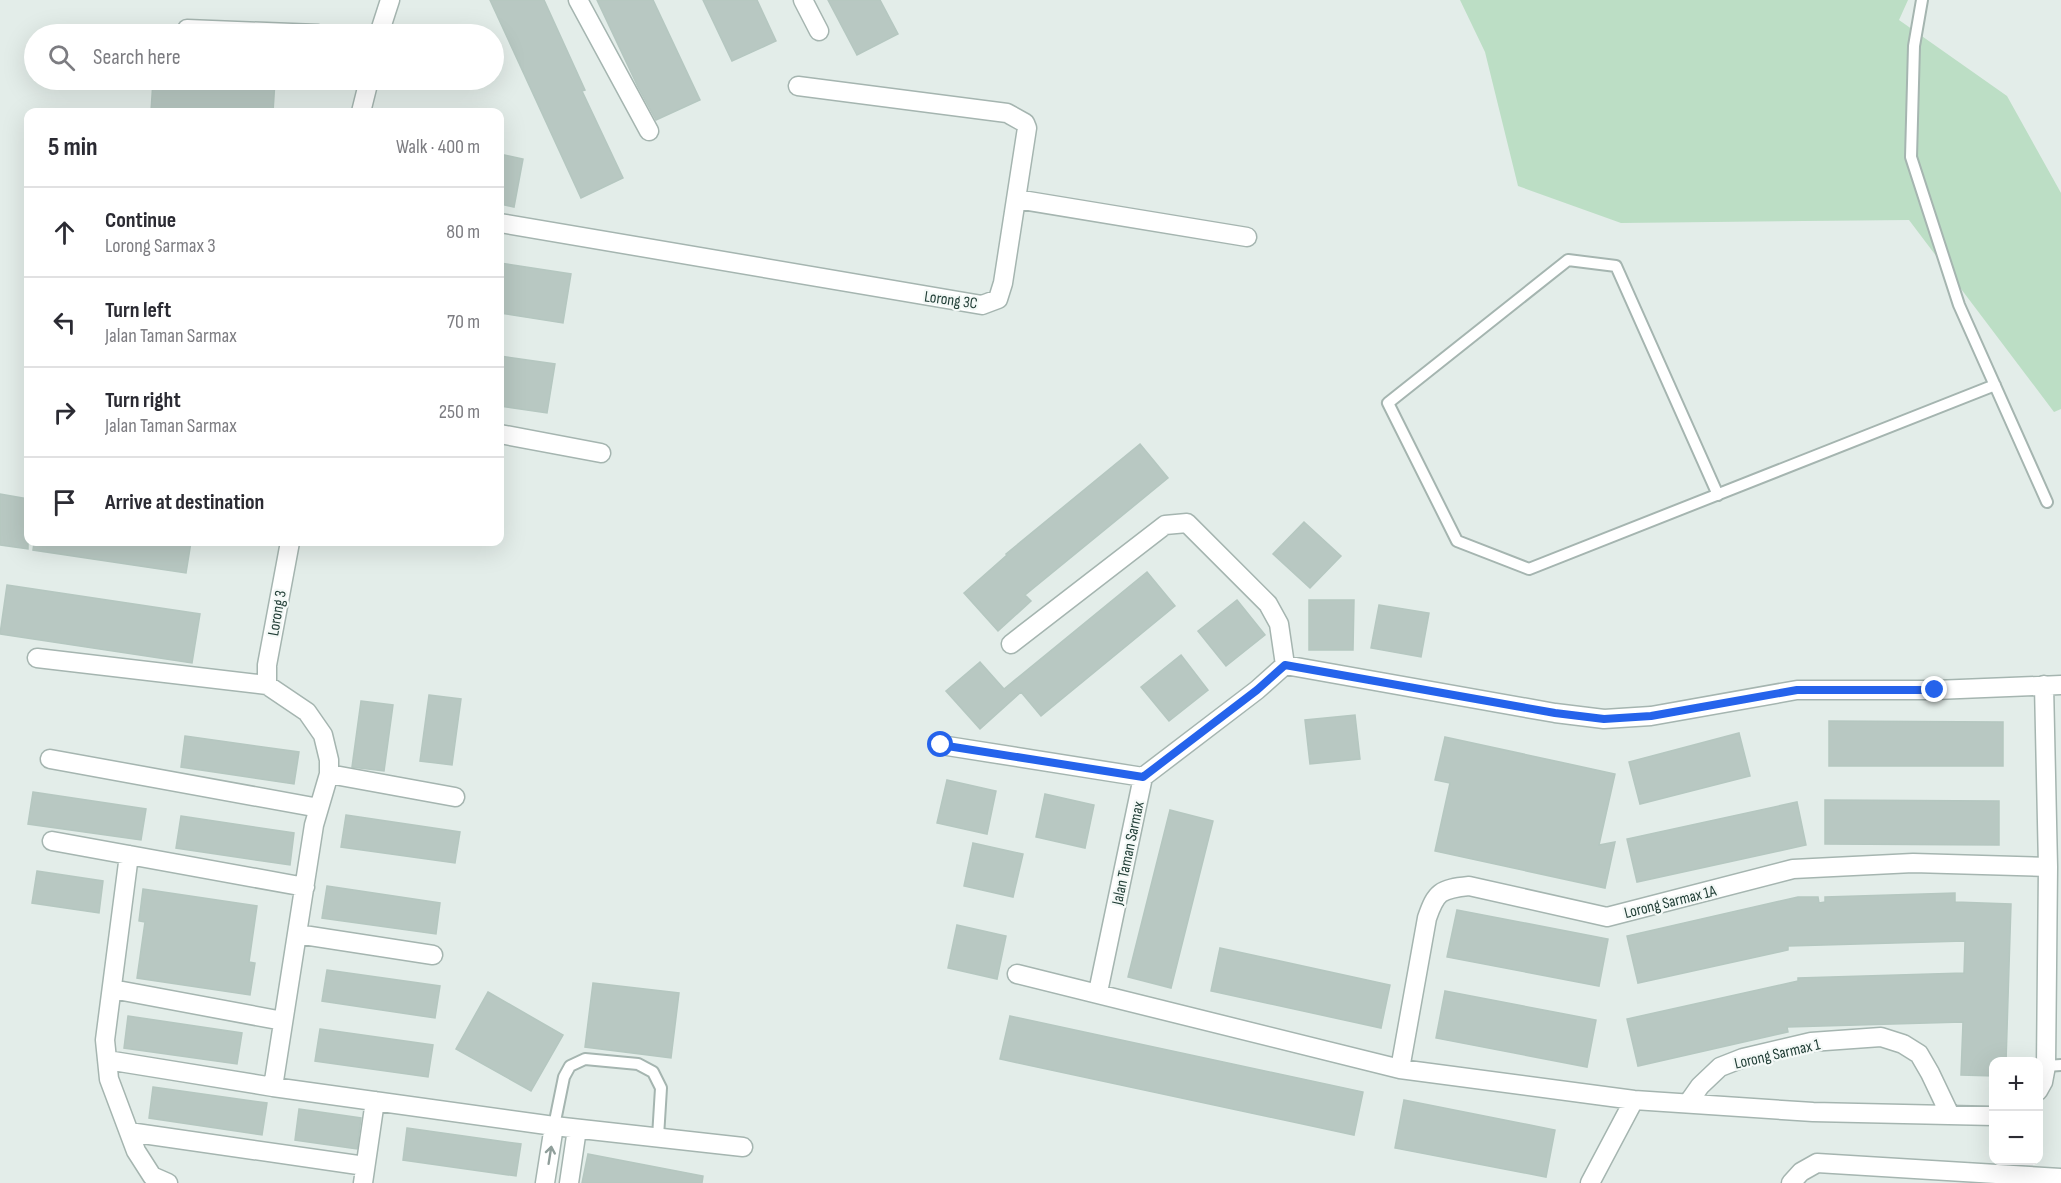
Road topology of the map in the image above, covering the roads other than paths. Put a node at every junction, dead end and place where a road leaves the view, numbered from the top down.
1 (390, 0) edge
2 (578, 0) edge
3 (803, 0) edge
4 (1922, 0) edge
5 (382, 24) edge
6 (819, 31) dead end
7 (798, 86) dead end
8 (366, 90) edge
9 (362, 108) edge
10 (649, 131) dead end
11 (1016, 199) junction
12 (504, 224) edge
13 (1247, 237) dead end
14 (1995, 385) junction
15 (504, 435) edge
16 (601, 453) dead end
17 (1718, 495) junction
18 (2047, 502) dead end
19 (289, 546) edge
20 (1011, 644) dead end
21 (37, 658) dead end
22 (1285, 665) junction
23 (267, 685) junction
24 (2053, 685) edge
25 (941, 745) dead end
26 (50, 759) dead end
27 (329, 774) junction
28 (1143, 777) junction
29 (455, 797) dead end
30 (319, 808) junction
31 (52, 841) dead end
32 (129, 855) junction
33 (2052, 875) edge
34 (305, 887) junction
35 (297, 934) junction
36 (434, 955) dead end
37 (1017, 974) dead end
38 (112, 989) junction
39 (1098, 993) junction
40 (283, 1021) junction
41 (107, 1060) junction
42 (2054, 1066) edge
43 (1400, 1069) junction
44 (2043, 1082) edge
45 (273, 1088) junction
46 (1634, 1100) junction
47 (375, 1101) junction
48 (1688, 1103) junction
49 (1950, 1115) junction
50 (1989, 1116) edge
51 (554, 1126) junction
52 (577, 1129) junction
53 (129, 1132) junction
54 (658, 1137) junction
55 (743, 1147) dead end
56 (364, 1174) edge
57 (2061, 1178) edge
58 (168, 1183) edge
59 (545, 1183) edge
60 (569, 1183) edge
61 (1590, 1183) edge
62 (1791, 1183) edge

1 - 5 street
2 - 10 street
3 - 6 street
4 - 14 lane
7 - 11 street, Lorong 3C
8 - 9 street
11 - 12 street, Lorong 3C
11 - 13 street
14 - 17 lane
14 - 18 lane
15 - 16 street
17 - 17 lane
19 - 23 street, Lorong 3
20 - 22 street
21 - 23 street
22 - 24 street
22 - 28 street
23 - 27 street
24 - 33 street
25 - 28 street
26 - 30 street
27 - 29 street
27 - 30 street
28 - 39 street, Jalan Taman Sarmax
30 - 34 street
31 - 32 street
32 - 34 street
32 - 38 street
33 - 42 street
33 - 43 street, Lorong Sarmax 1A
34 - 35 street
35 - 36 street
35 - 40 street
37 - 39 street
38 - 40 street
38 - 41 street
39 - 43 street
40 - 45 street
41 - 45 street
41 - 53 street
42 - 44 street
43 - 46 street
45 - 47 street
46 - 48 street
46 - 61 street
47 - 51 street
47 - 56 street
48 - 49 street
48 - 49 street, Lorong Sarmax 1
49 - 50 street
51 - 52 street
51 - 54 lane
59 -> 51 street
52 - 54 street
52 - 60 street
53 - 56 street
53 - 58 street
54 - 55 street
57 - 62 street

